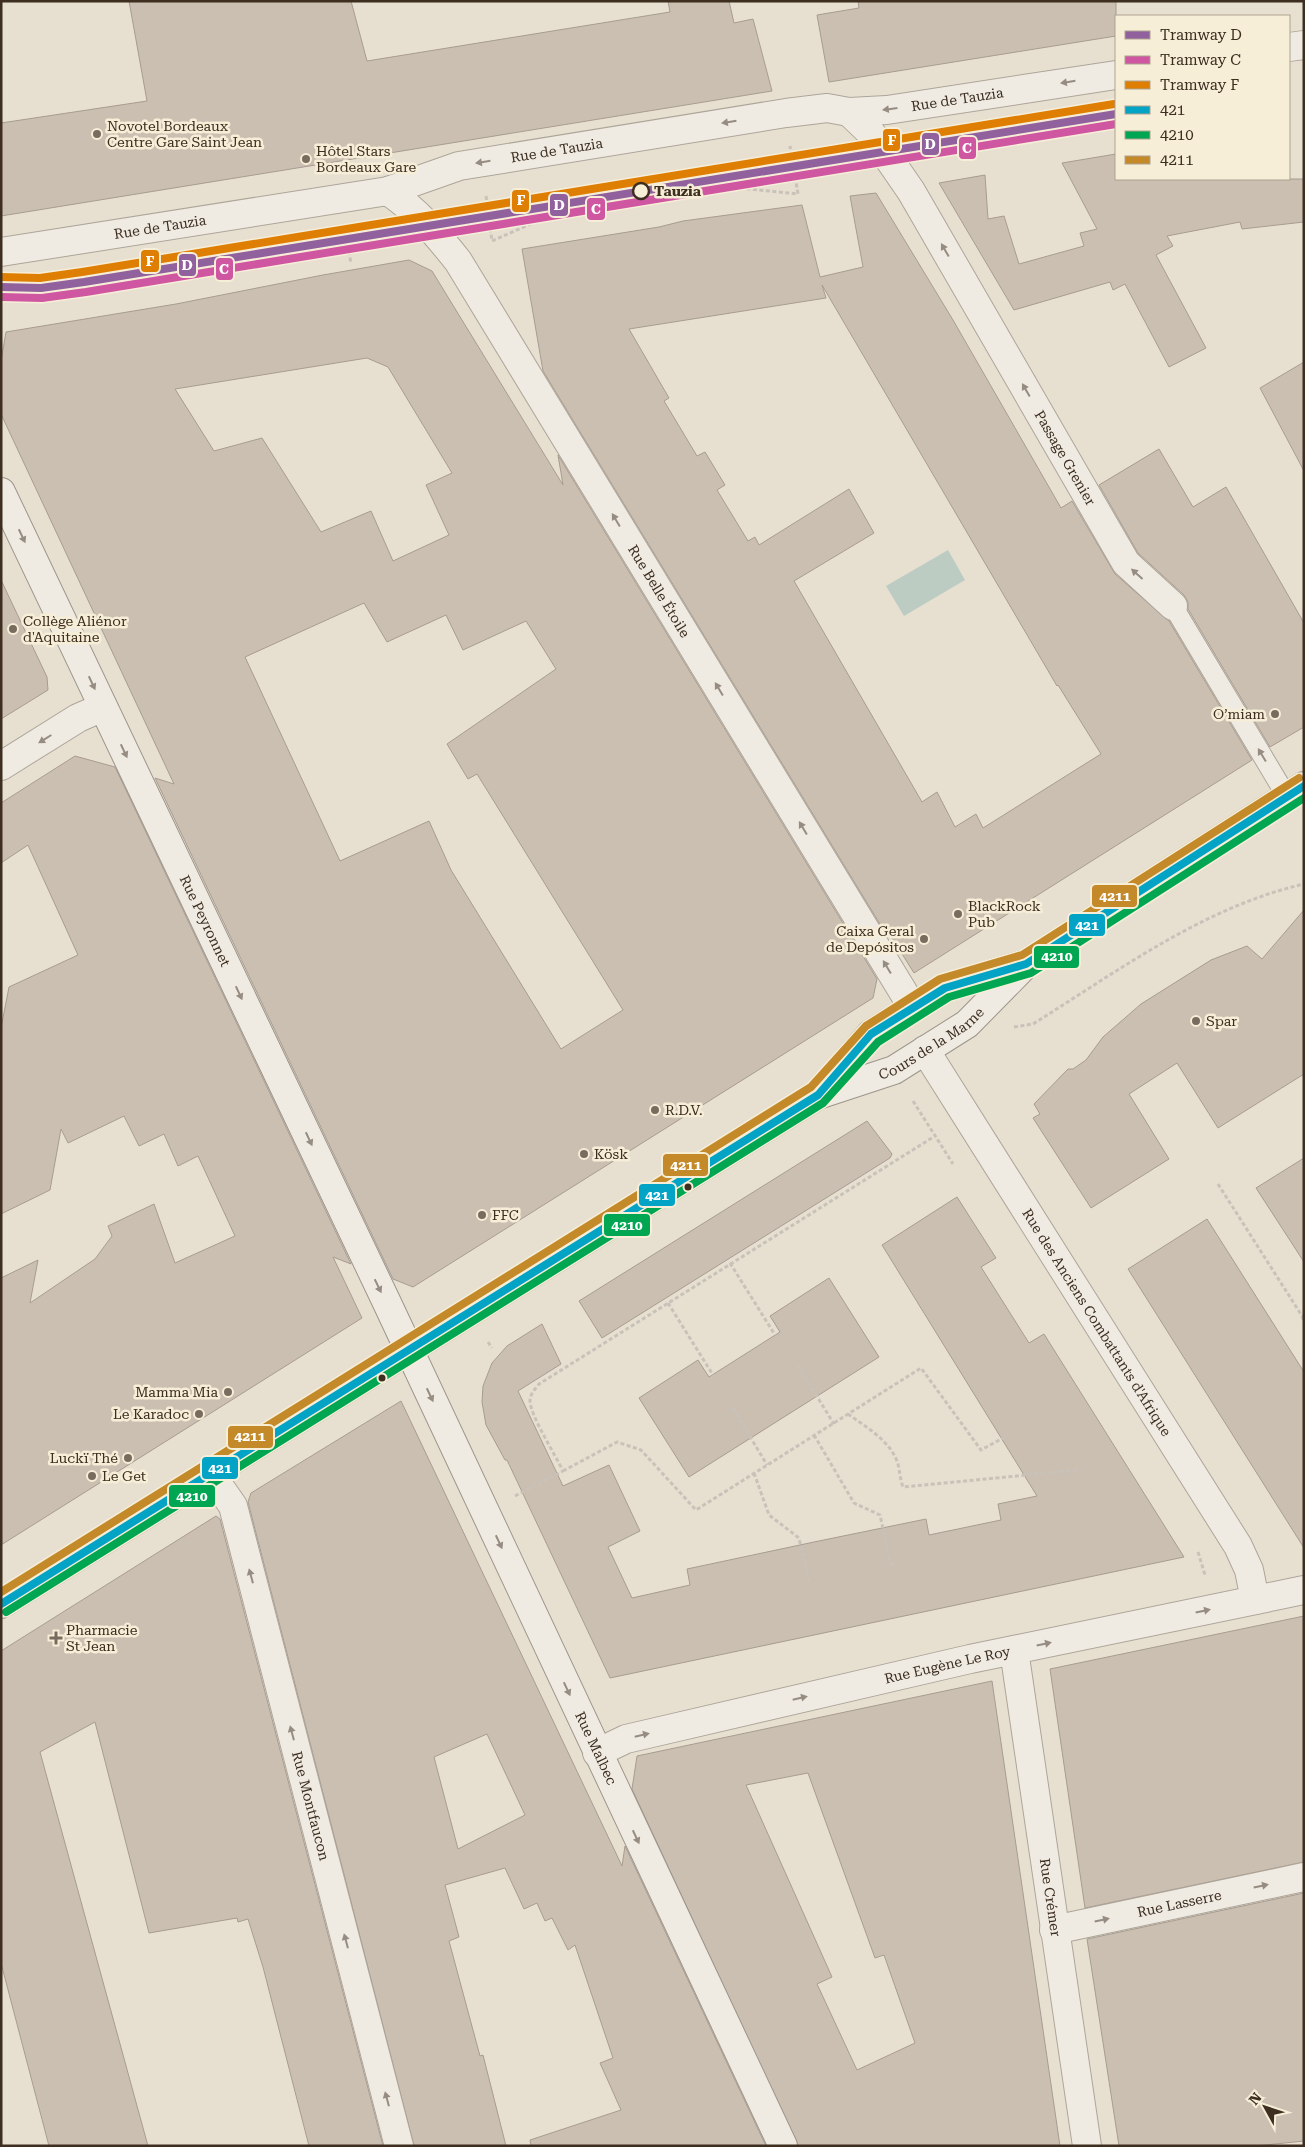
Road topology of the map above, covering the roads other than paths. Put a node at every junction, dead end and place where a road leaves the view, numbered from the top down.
1 (1304, 45) edge
2 (1290, 47) edge
3 (1115, 74) edge
4 (849, 112) junction
5 (388, 191) junction
6 (1, 252) edge
7 (1, 492) edge
8 (1173, 606) joint
9 (103, 707) junction
10 (1, 766) edge
11 (1296, 791) edge
12 (1026, 964) junction
13 (913, 1008) junction
14 (925, 1050) junction
15 (818, 1095) junction
16 (409, 1351) junction
17 (210, 1473) junction
18 (1304, 1590) edge
19 (1256, 1600) junction
20 (1, 1604) edge
21 (1014, 1650) junction
22 (597, 1753) junction
23 (1304, 1877) edge
24 (1054, 1930) junction
25 (399, 2146) edge
26 (783, 2146) edge
27 (1087, 2146) edge

1 - 2 street
3 -> 4 street, Rue de Tauzia
4 -> 5 street, Rue de Tauzia
8 -> 4 street, Passage Grenier
5 - 6 street, Rue de Tauzia
13 -> 5 street, Rue Belle Étoile
7 -> 9 street, Rue Peyronnet
11 -> 8 lane, Passage Grenier
9 -> 10 street
9 -> 16 street, Rue Peyronnet
11 - 12 street, Cours de la Marne
12 - 13 street, Cours de la Marne
12 - 14 street, Cours de la Marne
13 - 15 street, Cours de la Marne
14 - 15 street, Cours de la Marne
14 - 19 street, Rue des Anciens Combattants d'Afrique
15 - 16 street, Cours de la Marne
16 - 17 street, Cours de la Marne
16 -> 22 street, Rue Malbec
17 - 20 street, Cours de la Marne
25 -> 17 street, Rue Montfaucon
18 - 19 street, Rue Eugène Le Roy
21 -> 19 street, Rue Eugène Le Roy
22 -> 21 street, Rue Eugène Le Roy
21 - 24 street, Rue Crémer
22 -> 26 street, Rue Malbec
24 -> 23 street, Rue Lasserre
24 - 27 street, Rue Crémer

